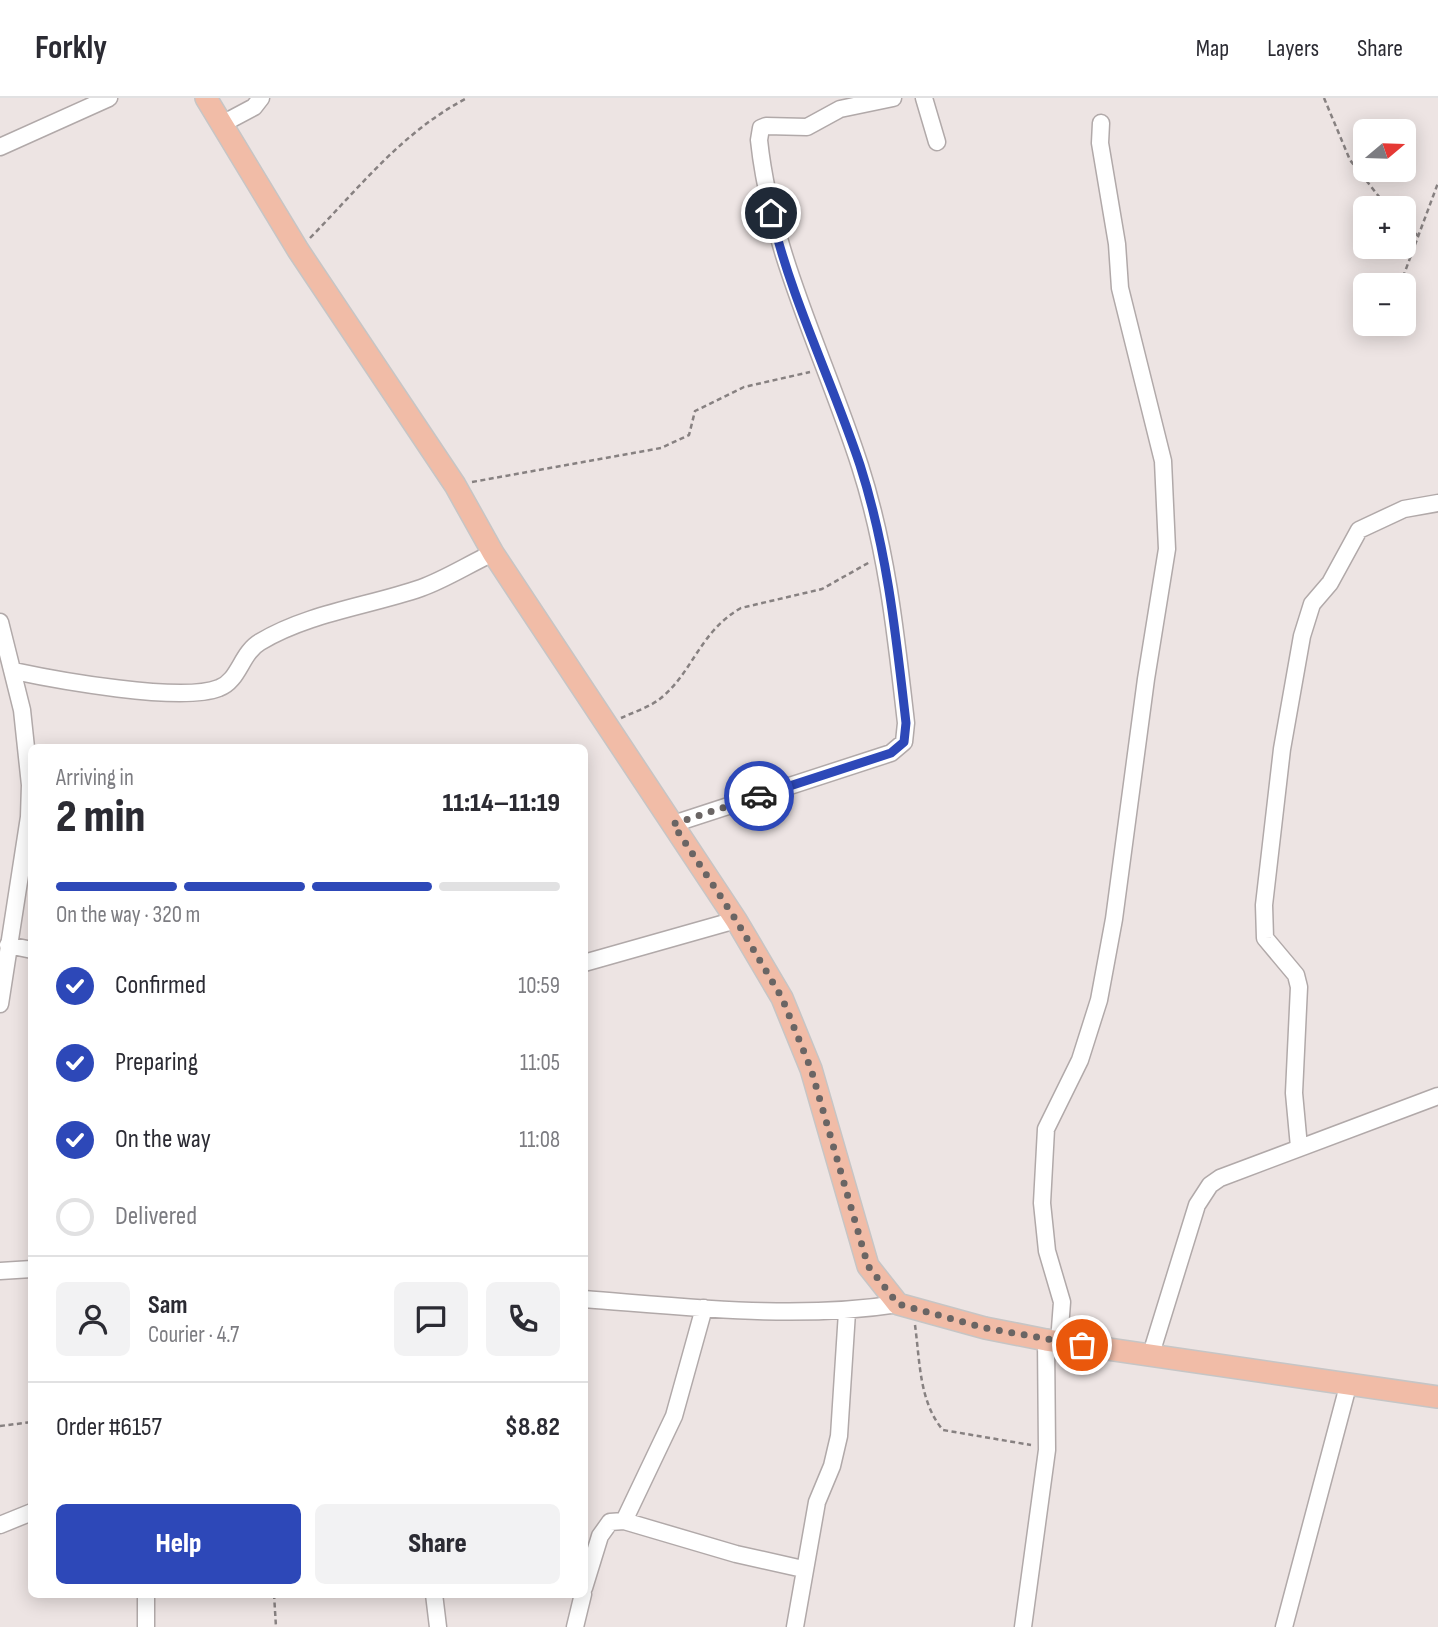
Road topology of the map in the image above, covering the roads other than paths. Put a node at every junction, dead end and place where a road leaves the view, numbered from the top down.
1 (109, 98) edge
2 (206, 98) edge
3 (261, 98) edge
4 (893, 98) edge
5 (924, 98) edge
6 (1101, 123) dead end
7 (222, 124) junction
8 (937, 142) dead end
9 (0, 147) edge
10 (1438, 503) edge
11 (493, 553) junction
12 (0, 622) edge
13 (8, 662) edge
14 (28, 774) edge
15 (28, 823) edge
16 (673, 824) junction
17 (736, 920) junction
18 (8, 945) junction
19 (28, 949) edge
20 (588, 962) edge
21 (0, 1004) edge
22 (1438, 1096) edge
23 (1298, 1147) junction
24 (28, 1269) edge
25 (0, 1271) edge
26 (588, 1299) edge
27 (906, 1306) junction
28 (704, 1308) junction
29 (847, 1312) junction
30 (1053, 1341) junction
31 (1151, 1354) junction
32 (1348, 1386) junction
33 (1438, 1397) edge
34 (28, 1514) edge
35 (624, 1521) junction
36 (0, 1525) edge
37 (803, 1569) junction
38 (588, 1575) edge
39 (146, 1598) edge
40 (434, 1598) edge
41 (582, 1598) edge
42 (146, 1627) edge
43 (438, 1627) edge
44 (575, 1627) edge
45 (794, 1627) edge
46 (1023, 1627) edge
47 (1284, 1627) edge

1 - 9 street
2 - 7 main road
3 - 7 street
4 - 16 street
5 - 8 street
6 - 30 street
7 - 11 main road
10 - 23 street
11 - 13 street
11 - 16 main road
12 - 13 street
13 - 14 street
15 - 18 street
16 - 17 main road
17 - 20 street
17 - 27 main road
18 - 19 street
18 - 21 street
22 - 23 street
23 - 31 street
24 - 25 street
26 - 28 street
27 - 29 street
27 - 30 main road
28 - 29 street
28 - 35 street
29 - 37 street
30 - 31 main road
30 - 46 street
31 - 32 main road
32 - 33 main road
32 - 47 street
34 - 36 street
35 - 37 street
35 - 38 street
37 - 45 street
39 - 42 street
40 - 43 street
41 - 44 street

